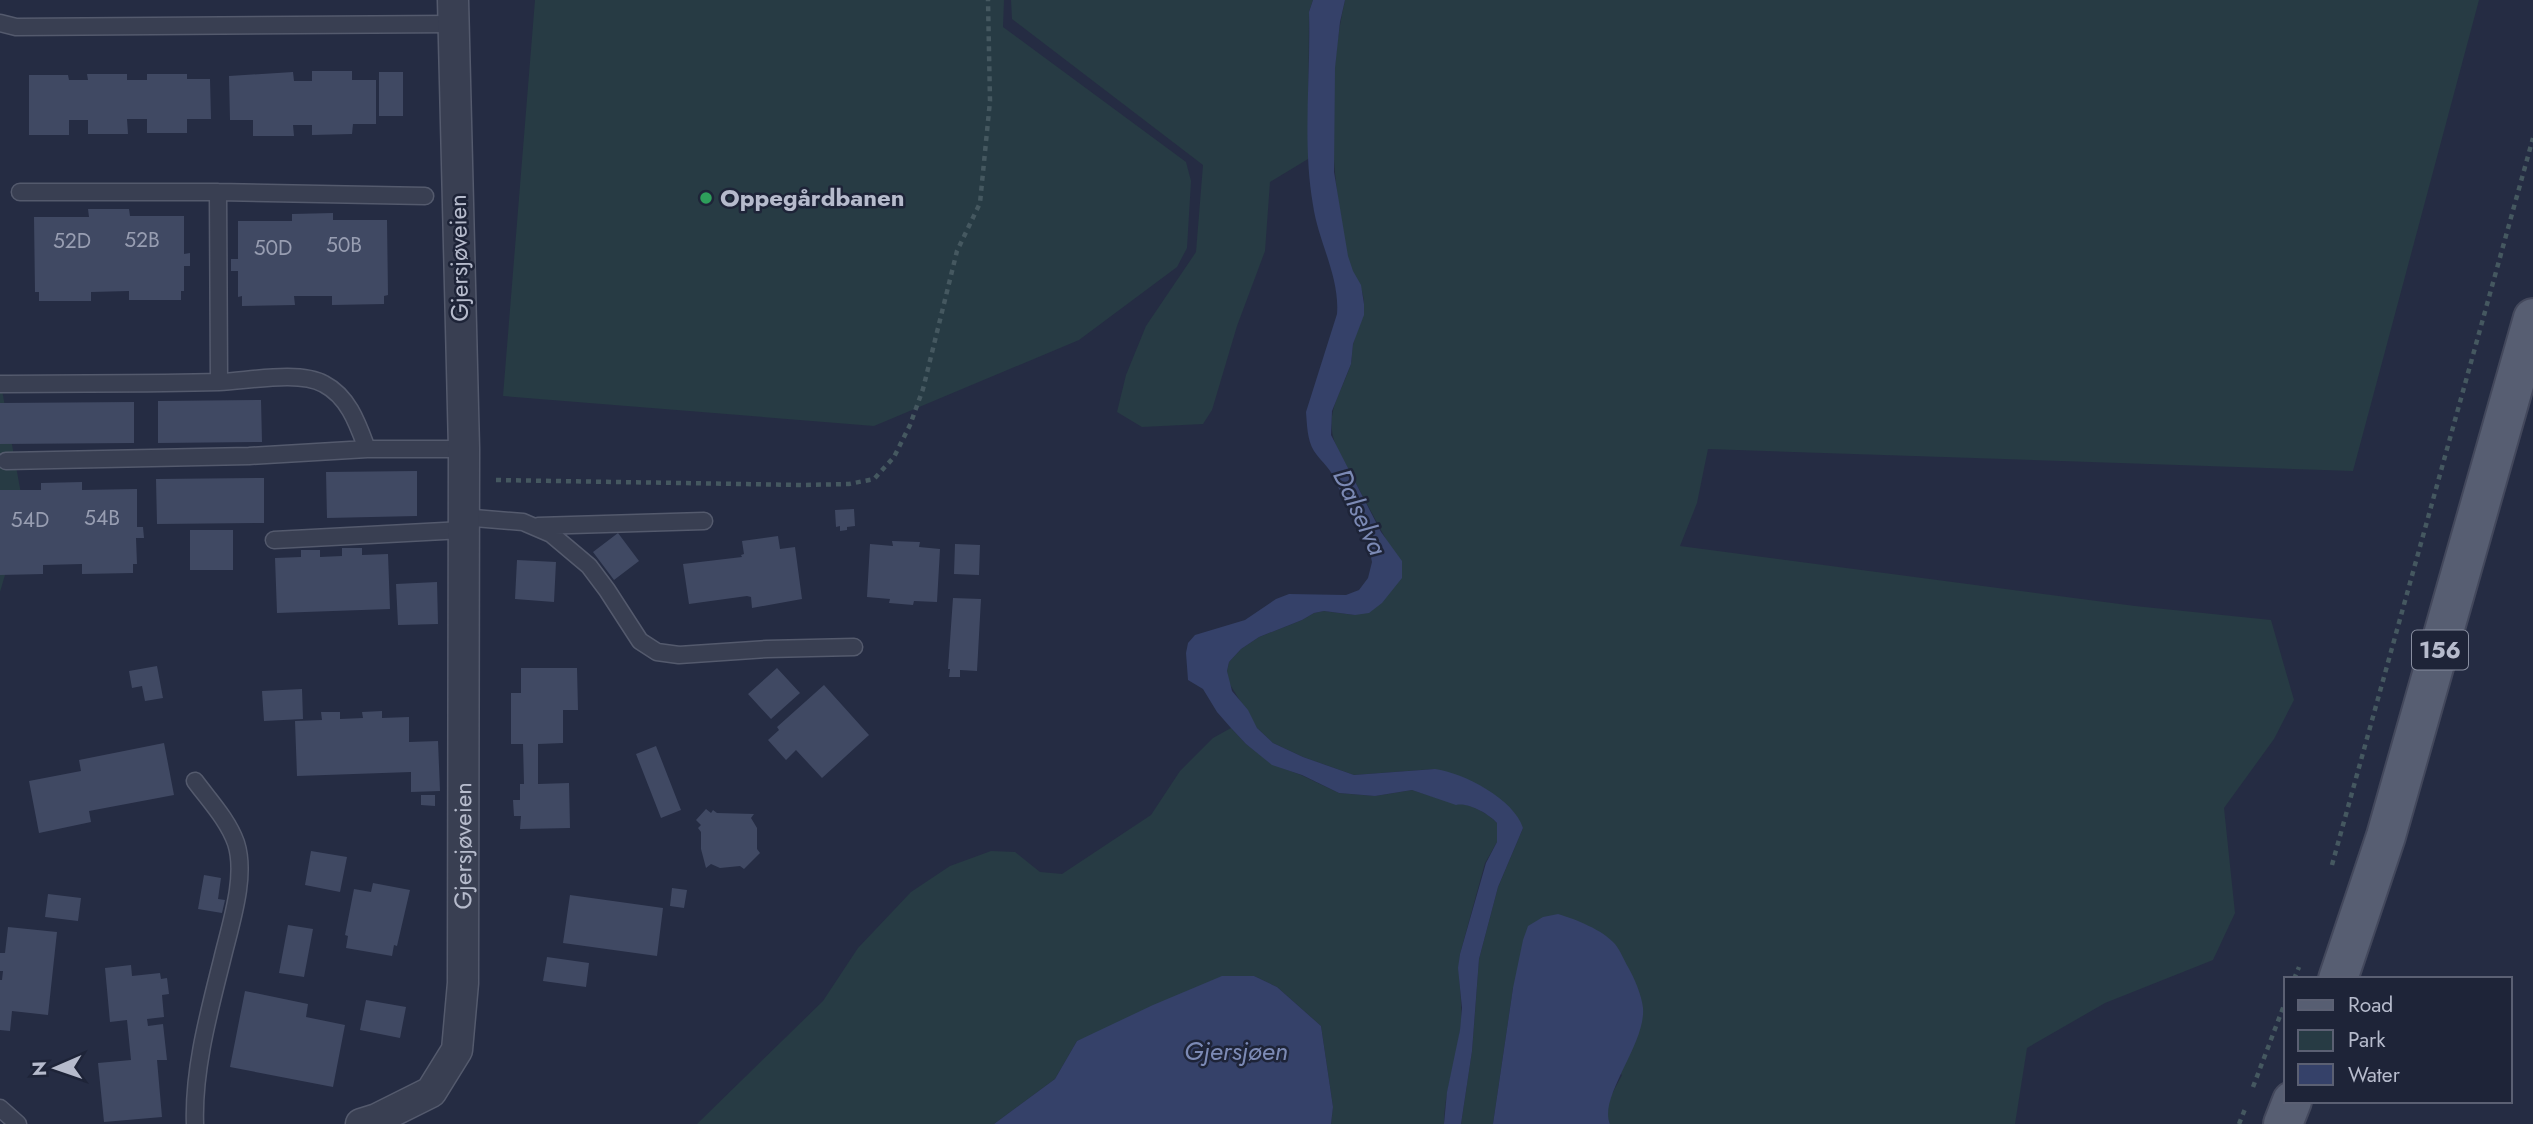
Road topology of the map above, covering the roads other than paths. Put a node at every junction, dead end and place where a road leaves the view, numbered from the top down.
1 (453, 12) edge
2 (0, 23) edge
3 (20, 192) dead end
4 (218, 192) junction
5 (425, 196) dead end
6 (2533, 318) edge
7 (219, 382) junction
8 (0, 384) edge
9 (367, 449) junction
10 (464, 449) junction
11 (6, 461) dead end
12 (704, 521) dead end
13 (462, 523) junction
14 (536, 526) junction
15 (274, 540) dead end
16 (854, 648) dead end
17 (195, 780) dead end
18 (2339, 977) edge
19 (2291, 1103) edge
20 (0, 1108) edge
21 (18, 1124) edge
22 (195, 1124) edge
23 (361, 1124) edge
24 (2283, 1124) edge

1 - 2 lane
1 - 10 street, Gjersjøveien
3 - 4 lane
4 - 5 lane
4 - 7 lane
6 - 18 main road, 156
7 - 8 lane
7 - 9 lane
9 - 10 lane
9 - 11 lane
10 - 13 street, Gjersjøveien
12 - 14 lane
13 - 14 lane
13 - 15 lane
13 - 23 street, Gjersjøveien
14 - 16 lane
17 - 22 lane
19 - 24 main road
20 - 21 lane

